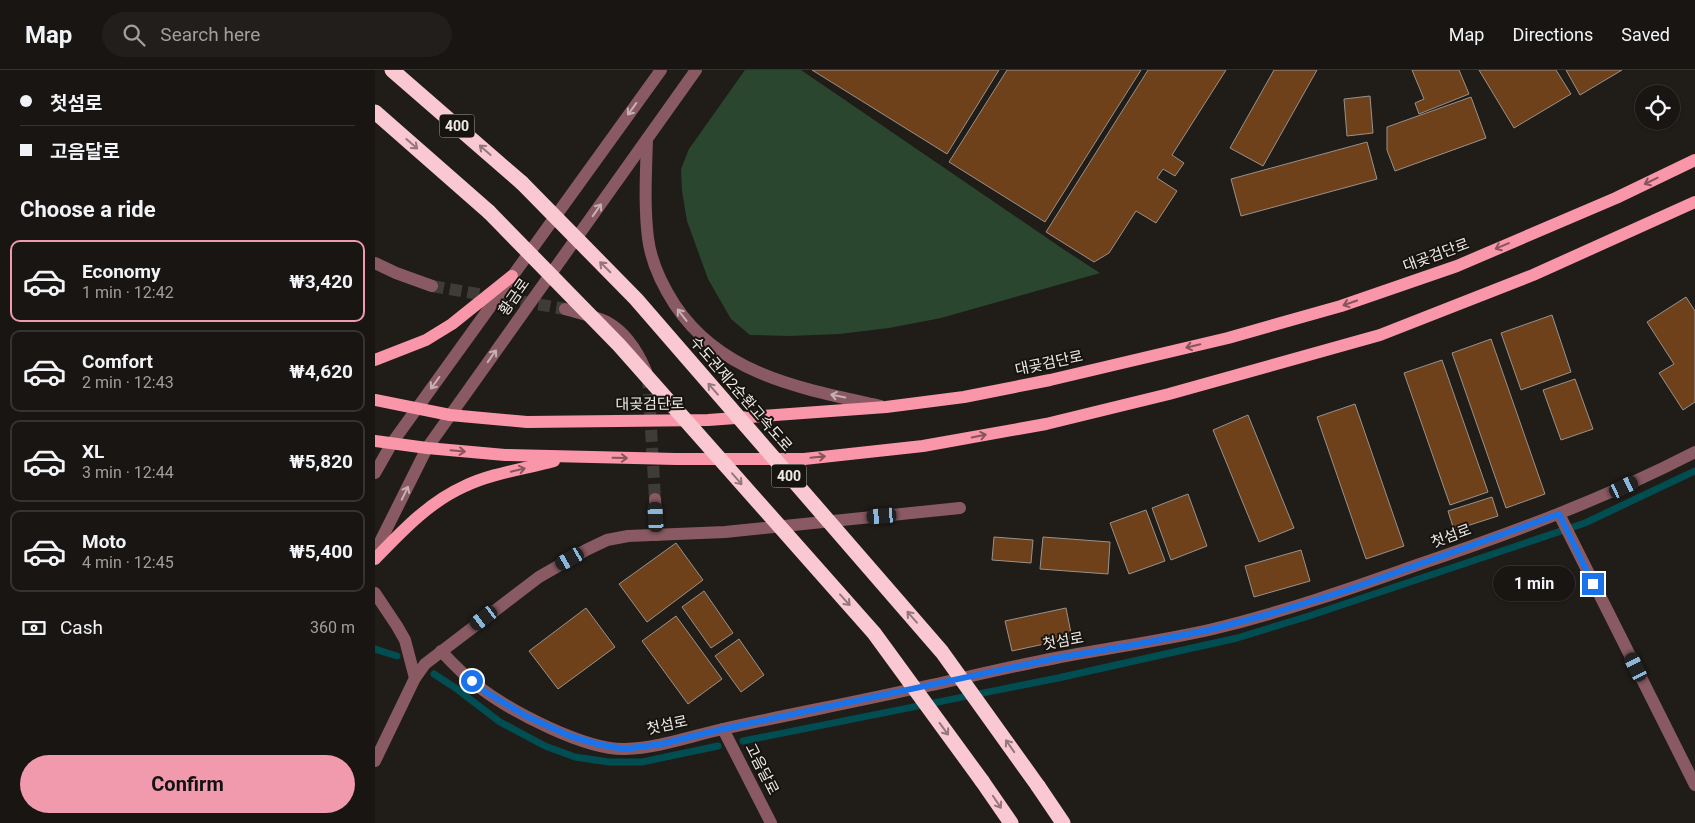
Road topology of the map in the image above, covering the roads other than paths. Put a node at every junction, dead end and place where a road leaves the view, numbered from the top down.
1 (393, 70) edge
2 (661, 70) edge
3 (696, 70) edge
4 (375, 112) edge
5 (647, 139) junction
6 (1695, 160) edge
7 (1695, 202) edge
8 (375, 263) edge
9 (512, 276) junction
10 (432, 286) tunnel mouth
11 (565, 309) tunnel mouth
12 (375, 360) edge
13 (648, 376) tunnel mouth
14 (375, 400) edge
15 (886, 407) junction
16 (416, 409) junction
17 (450, 415) junction
18 (375, 441) edge
19 (392, 443) junction
20 (427, 448) junction
21 (1695, 452) edge
22 (569, 457) junction
23 (375, 473) edge
24 (655, 500) tunnel mouth
25 (960, 508) dead end
26 (1559, 514) junction
27 (657, 535) junction
28 (375, 552) edge
29 (375, 559) edge
30 (375, 593) edge
31 (441, 651) junction
32 (415, 678) junction
33 (723, 729) junction
34 (375, 761) edge
35 (1695, 785) edge
36 (771, 823) edge
37 (1011, 823) edge
38 (1063, 823) edge

38 -> 1 highway, 수도권제2순환고속도로 / 400, bridge
2 -> 9 street, 황금로
3 - 5 street, 황금로
4 -> 37 highway, 400, bridge
15 -> 5 street
17 -> 5 street, 황금로
6 -> 15 main road, 대곶검단로
22 -> 7 main road
8 - 10 street
9 - 12 main road
9 -> 16 street, 황금로
11 - 13 street
14 - 16 main road, 대곶검단로
15 - 17 main road, 대곶검단로
16 - 17 main road, 대곶검단로
16 - 19 street, 황금로
17 - 20 street, 황금로
18 - 19 main road
19 - 20 main road
19 - 23 street, 황금로
20 -> 22 main road
28 -> 20 street, 황금로
21 - 26 street, 첫섬로
29 -> 22 main road
24 - 27 street
25 - 27 street
26 - 33 street, 첫섬로
26 - 35 street
27 - 31 street
30 - 32 street
31 - 32 street
31 - 33 street, 첫섬로
32 - 34 street
33 - 36 street, 고음달로

